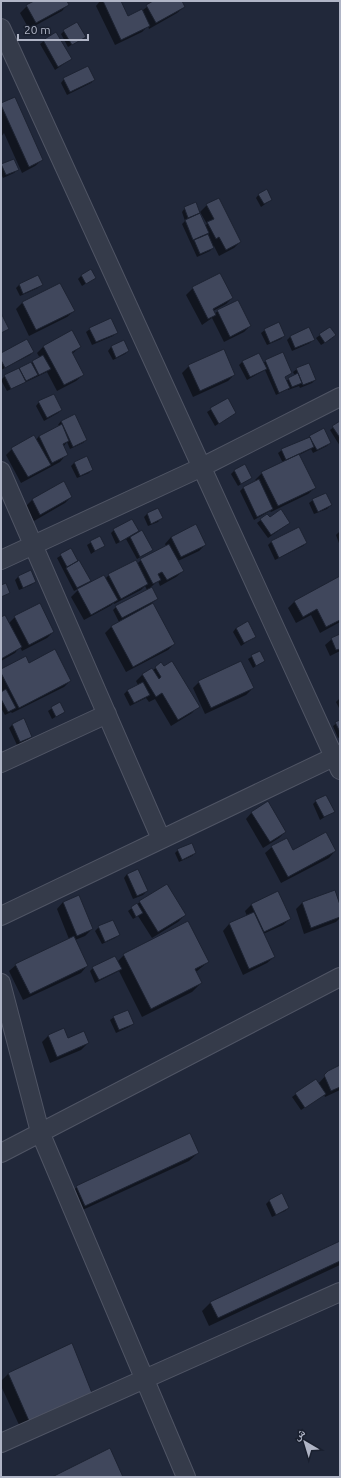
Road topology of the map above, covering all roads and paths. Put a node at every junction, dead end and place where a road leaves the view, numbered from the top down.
1 (1, 28) edge
2 (340, 397) edge
3 (202, 467) junction
4 (1, 471) edge
5 (34, 545) junction
6 (1, 560) edge
7 (108, 714) junction
8 (338, 760) edge
9 (1, 763) edge
10 (161, 840) junction
11 (1, 916) edge
12 (340, 977) edge
13 (1, 983) edge
14 (40, 1132) junction
15 (1, 1153) edge
16 (340, 1292) edge
17 (144, 1379) junction
18 (1, 1443) edge
19 (186, 1477) edge

1 - 3 street
2 - 3 street
3 - 5 street
3 - 8 street
4 - 5 street
5 - 6 street
5 - 7 street
7 - 9 street
7 - 10 street
8 - 10 street
10 - 11 street
12 - 14 street
13 - 14 street
14 - 15 street
14 - 17 street
16 - 17 street
17 - 18 street
17 - 19 street

